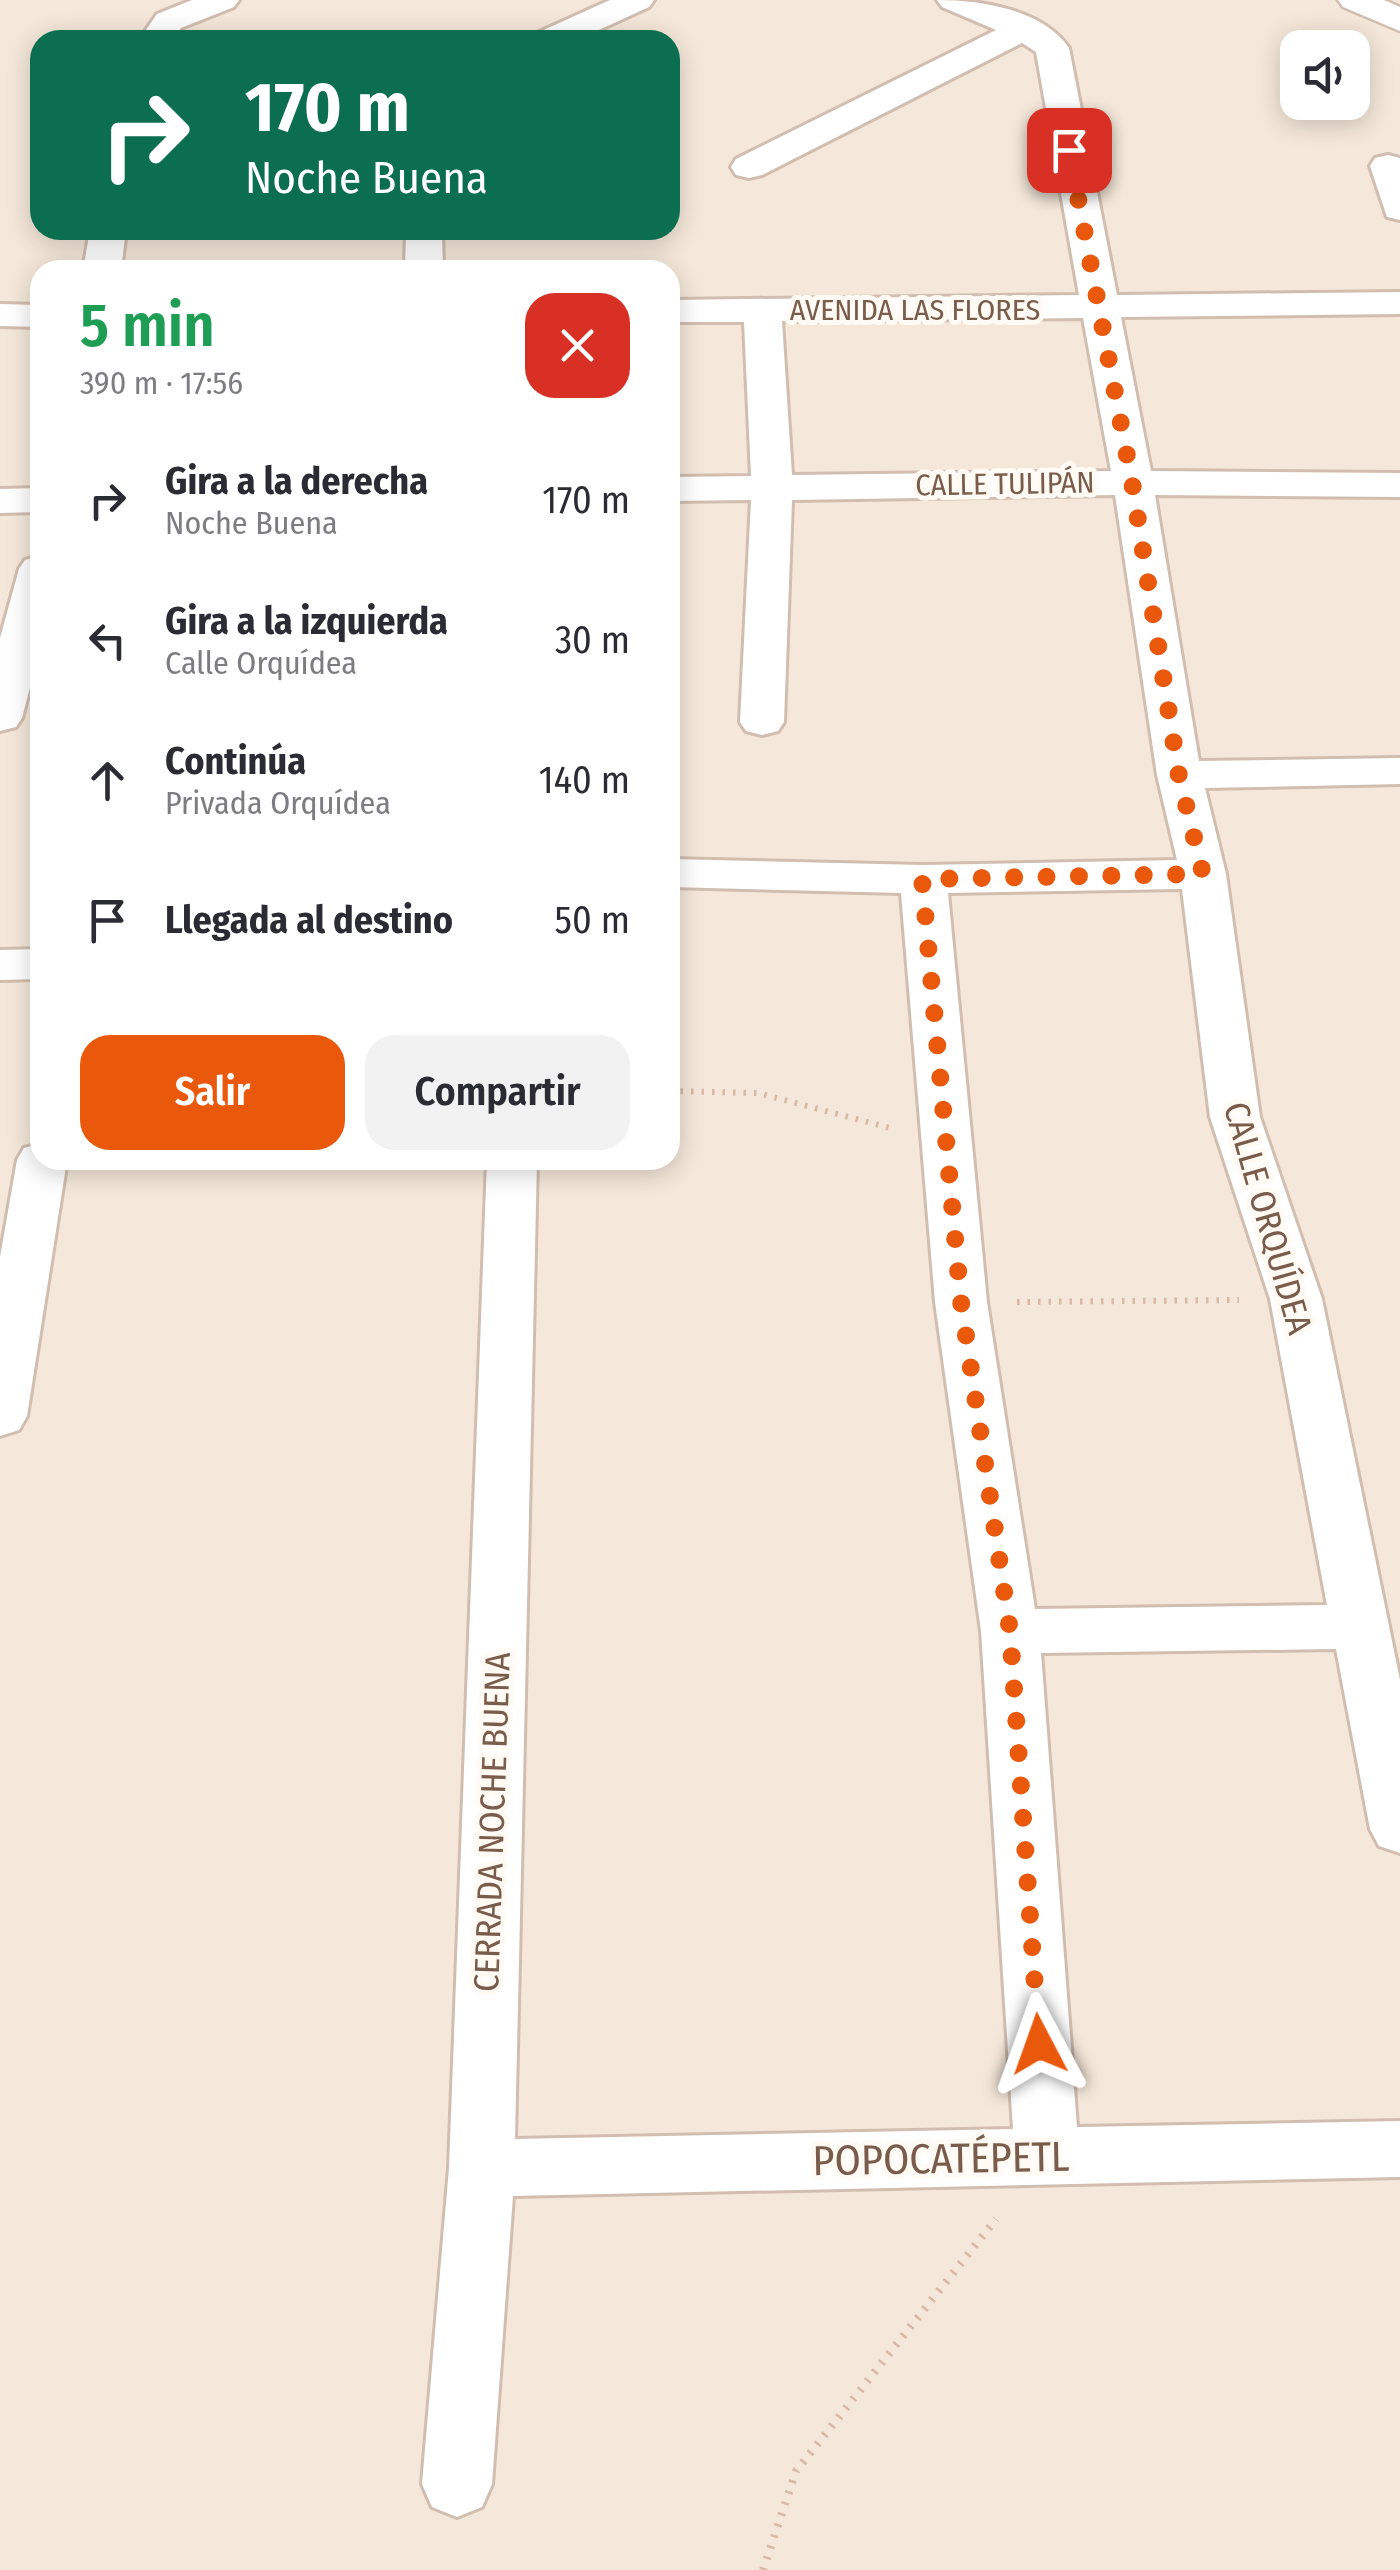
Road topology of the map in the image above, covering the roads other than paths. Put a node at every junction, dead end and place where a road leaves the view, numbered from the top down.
1 (222, 0) edge
2 (636, 0) edge
3 (954, 0) edge
4 (1355, 0) edge
5 (1400, 20) edge
6 (1024, 29) junction
7 (163, 30) edge
8 (572, 30) edge
9 (1388, 166) dead end
10 (749, 167) dead end
11 (1400, 209) edge
12 (1400, 303) edge
13 (1100, 308) junction
14 (762, 310) junction
15 (680, 311) edge
16 (0, 315) edge
17 (30, 316) edge
18 (1132, 482) junction
19 (1400, 485) edge
20 (772, 487) junction
21 (680, 489) edge
22 (30, 500) edge
23 (0, 501) edge
24 (30, 606) edge
25 (0, 718) edge
26 (762, 722) dead end
27 (1400, 771) edge
28 (1179, 776) junction
29 (680, 874) edge
30 (1203, 874) junction
31 (922, 879) junction
32 (30, 964) edge
33 (0, 965) edge
34 (40, 1170) edge
35 (512, 1170) edge
36 (0, 1416) edge
37 (1358, 1627) junction
38 (1010, 1631) junction
39 (1400, 1828) edge
40 (1400, 2148) edge
41 (1047, 2156) junction
42 (482, 2168) junction
43 (457, 2484) dead end

1 - 7 street
2 - 8 street
3 - 6 street
4 - 5 street
6 - 10 street
6 - 13 street, CALLE ORQUÍDEA
9 - 11 street
12 - 13 street, AVENIDA LAS FLORES
13 - 14 street, AVENIDA LAS FLORES
13 - 18 street, CALLE ORQUÍDEA
14 - 15 street, AVENIDA LAS FLORES
14 - 20 street
16 - 17 street
18 - 19 street, CALLE TULIPÁN
18 - 20 street, CALLE TULIPÁN
18 - 28 street, CALLE ORQUÍDEA
20 - 21 street, CALLE TULIPÁN
20 - 26 street
22 - 23 street
24 - 25 street
27 - 28 street
28 - 30 street, CALLE ORQUÍDEA
29 - 31 street
30 - 31 street
30 - 37 street, CALLE ORQUÍDEA
31 - 38 street
32 - 33 street
34 - 36 street
35 - 42 street, CERRADA NOCHE BUENA
37 - 38 street
37 - 39 street, CALLE ORQUÍDEA
38 - 41 street
40 - 41 street, POPOCATÉPETL
41 - 42 street, POPOCATÉPETL
42 - 43 street, CERRADA NOCHE BUENA

